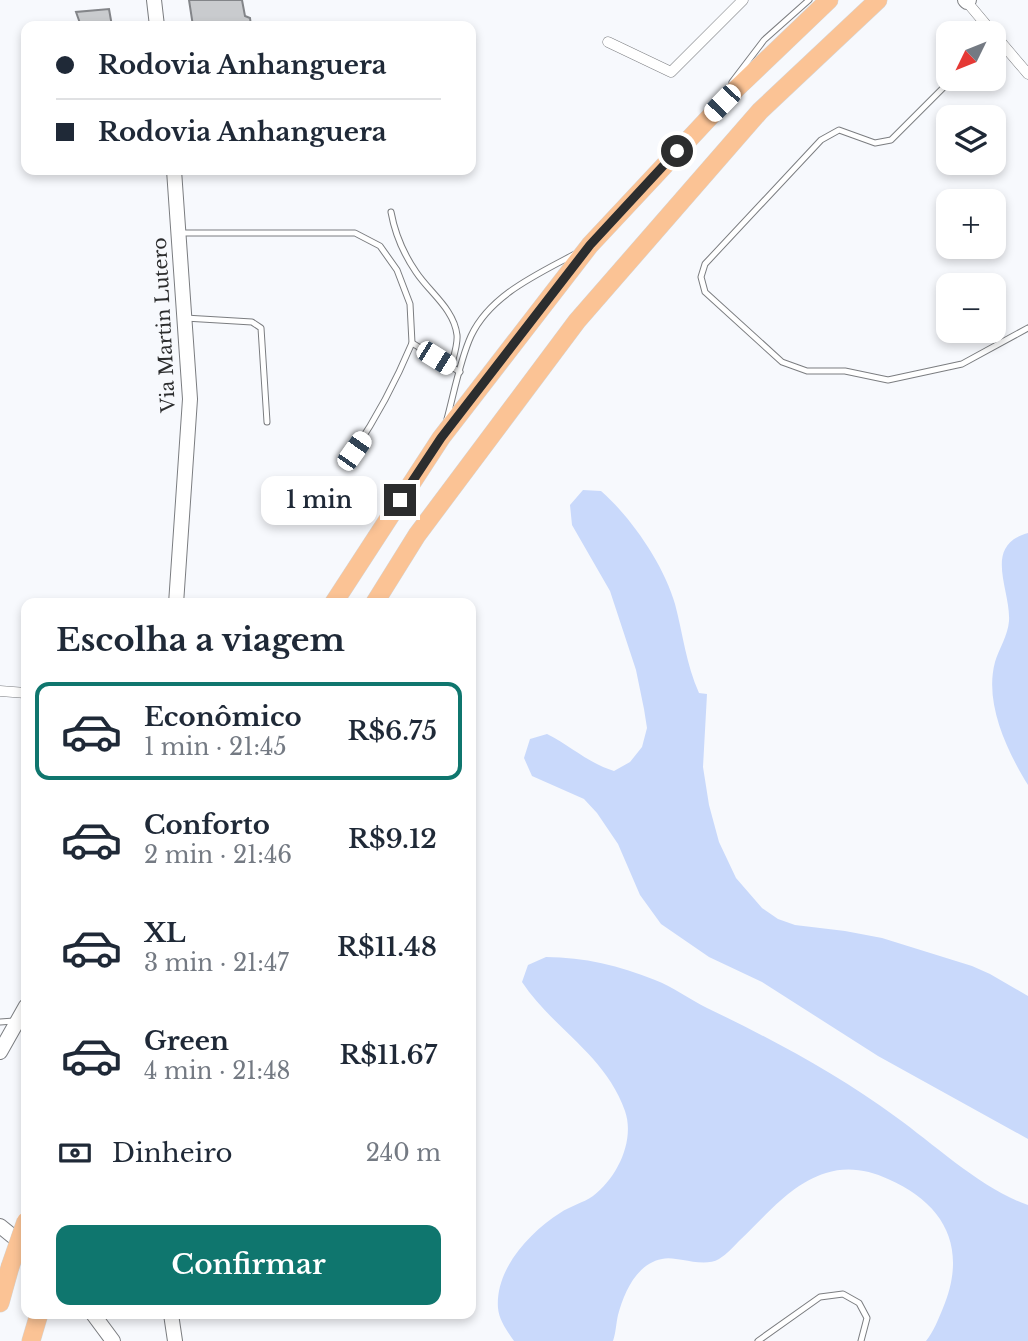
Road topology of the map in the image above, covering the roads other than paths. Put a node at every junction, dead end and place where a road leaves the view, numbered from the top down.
1 (154, 0) edge
2 (744, 0) edge
3 (808, 0) edge
4 (829, 0) edge
5 (878, 0) edge
6 (967, 1) edge
7 (156, 21) edge
8 (983, 21) edge
9 (608, 42) dead end
10 (1006, 48) edge
11 (1028, 74) edge
12 (939, 91) edge
13 (695, 132) junction
14 (174, 175) edge
15 (391, 212) dead end
16 (179, 233) junction
17 (590, 245) junction
18 (185, 318) junction
19 (1028, 328) edge
20 (412, 343) junction
21 (451, 368) junction
22 (460, 372) junction
23 (267, 422) dead end
24 (441, 438) junction
25 (354, 451) dead end
26 (176, 598) edge
27 (336, 598) edge
28 (378, 598) edge
29 (0, 691) edge
30 (21, 693) edge
31 (21, 1015) edge
32 (0, 1021) edge
33 (18, 1021) junction
34 (0, 1052) edge
35 (0, 1226) edge
36 (21, 1235) edge
37 (21, 1243) edge
38 (0, 1303) edge
39 (38, 1319) edge
40 (97, 1319) edge
41 (172, 1319) edge
42 (31, 1341) edge
43 (113, 1341) edge
44 (176, 1341) edge
45 (758, 1341) edge
46 (861, 1341) edge

1 - 7 street
2 - 9 street
3 - 13 lane
4 - 13 highway
5 - 28 highway
6 - 8 street
10 - 11 street
12 - 19 lane
13 - 17 highway
14 - 16 street, Via Martin Lutero
15 - 21 lane
16 - 18 street, Via Martin Lutero
16 - 20 lane
17 - 22 lane
17 - 24 highway
18 - 23 lane
18 - 26 street, Via Martin Lutero
20 - 21 lane
20 - 25 lane
21 - 22 lane
22 - 24 lane
24 - 27 highway
29 - 30 street
31 - 33 street
32 - 33 lane
33 - 34 street
35 - 37 street
36 - 38 highway, bridge
39 - 42 highway
40 - 43 street
41 - 44 street
45 - 46 lane

